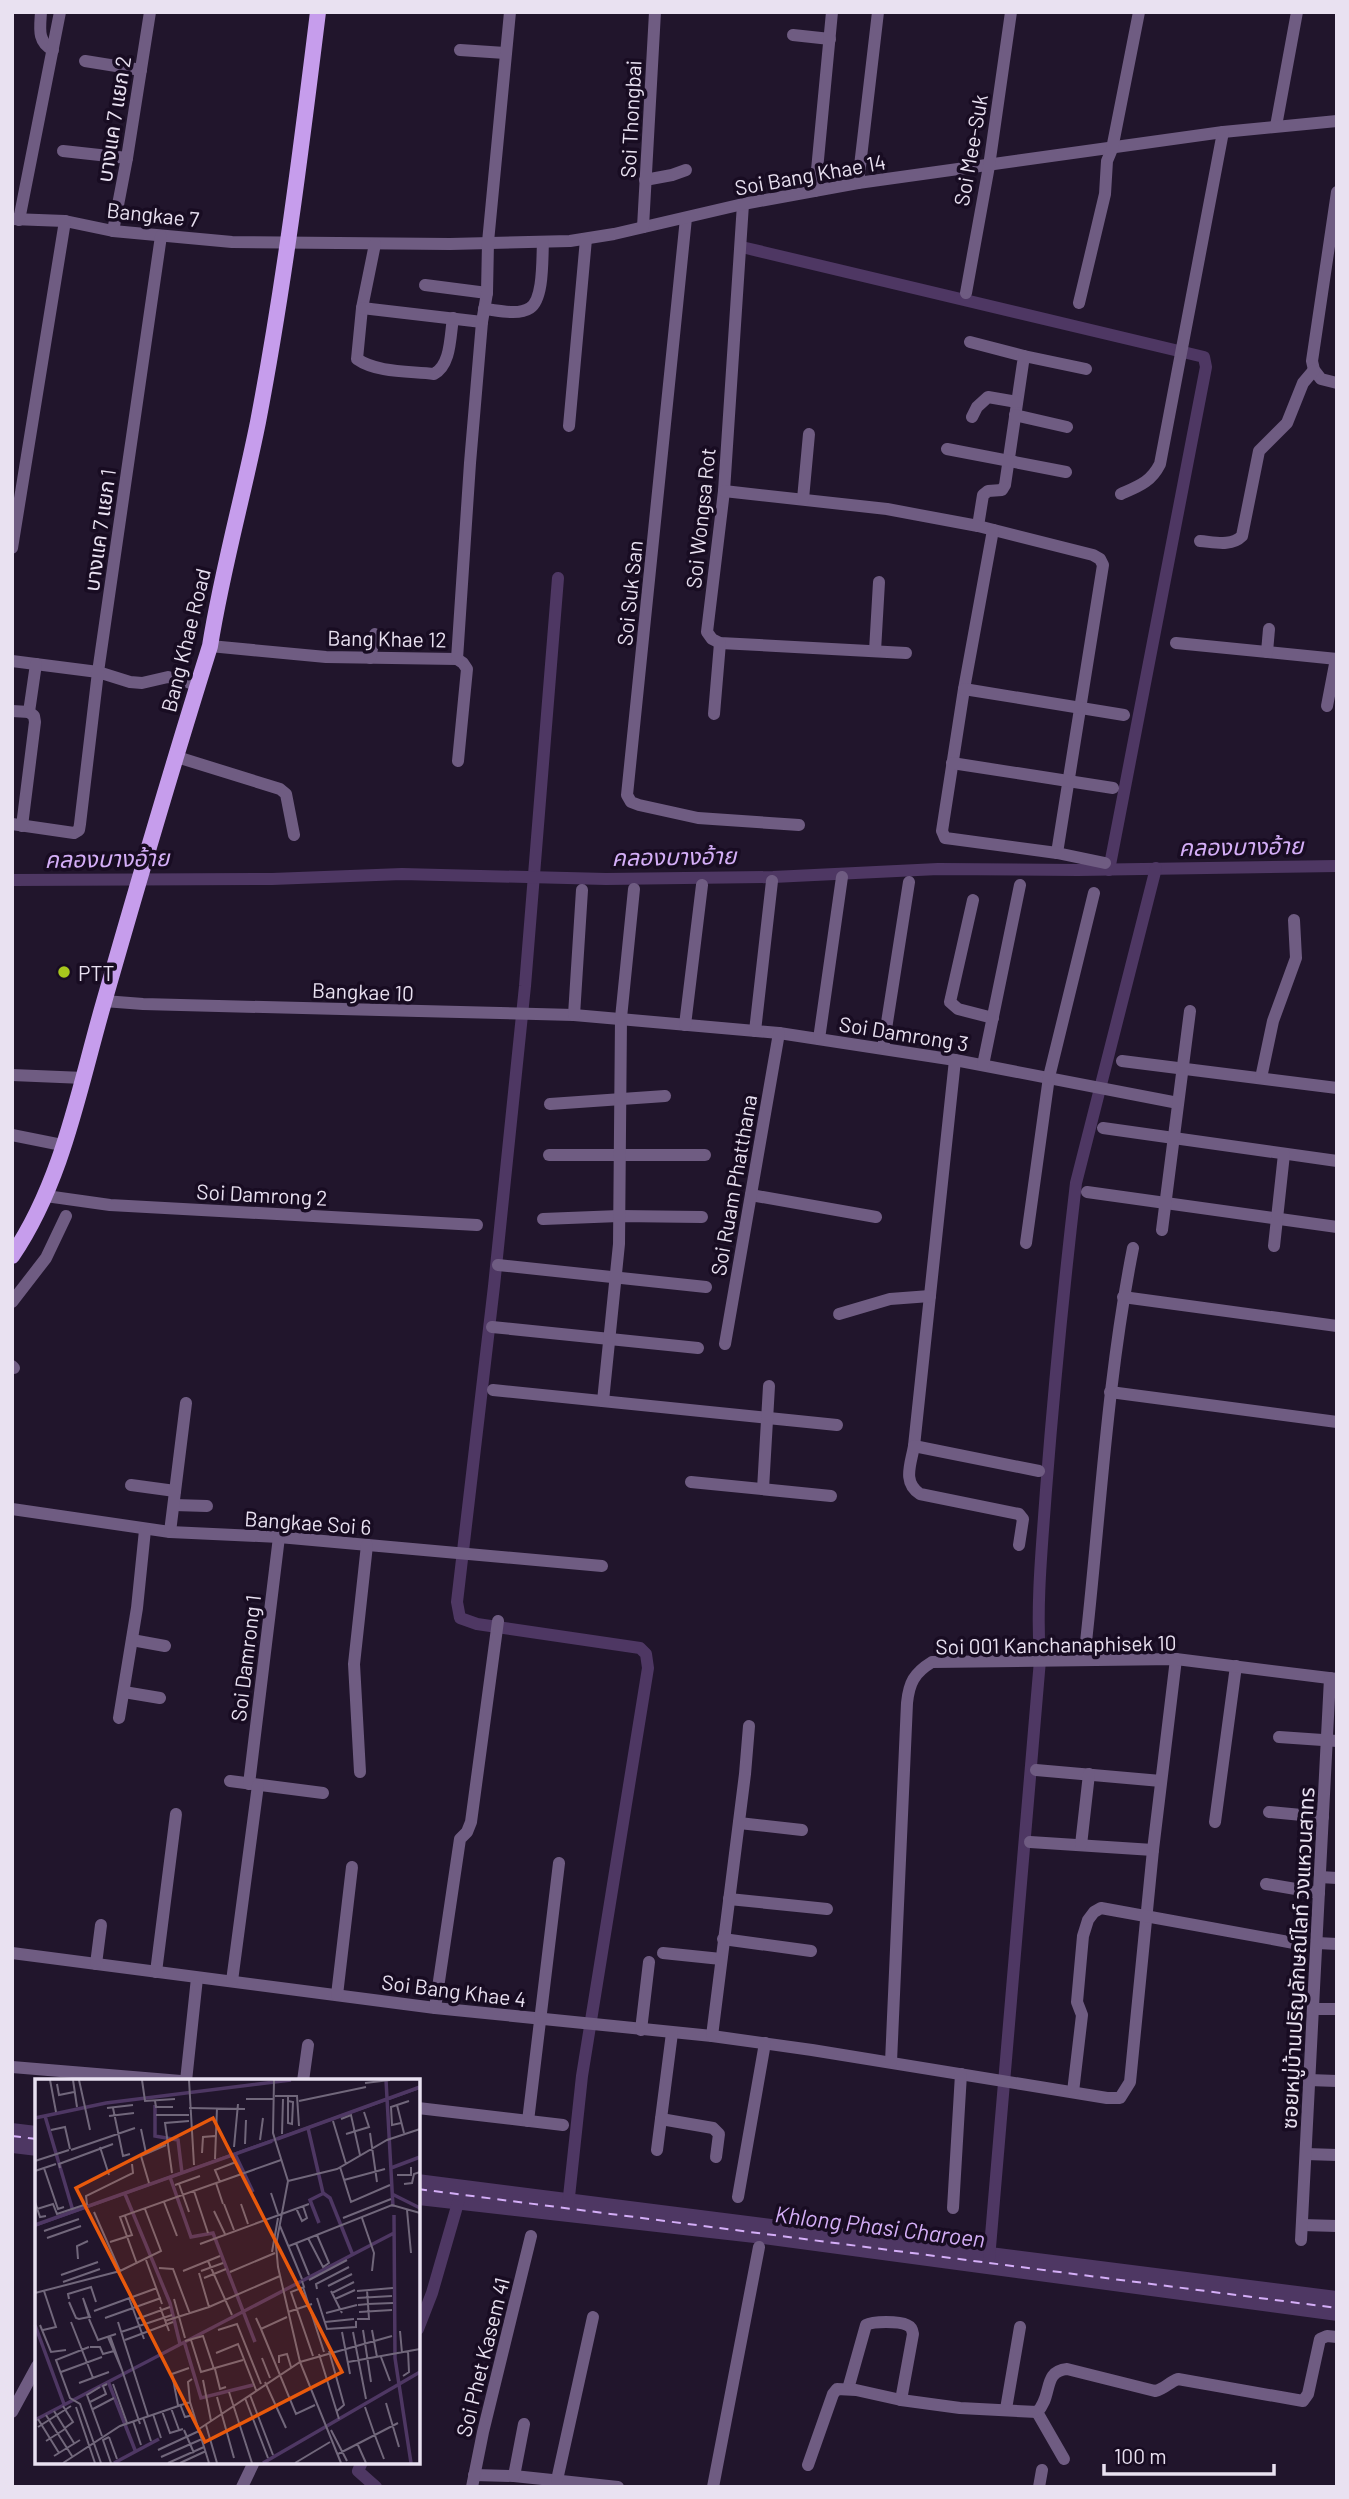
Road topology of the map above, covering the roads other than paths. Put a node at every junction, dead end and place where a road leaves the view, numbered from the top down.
1 (41, 12) edge
2 (60, 12) edge
3 (150, 12) edge
4 (318, 12) edge
5 (510, 12) edge
6 (655, 12) edge
7 (832, 12) edge
8 (878, 12) edge
9 (1011, 12) edge
10 (1139, 12) edge
11 (1297, 12) edge
12 (793, 35) dead end
13 (830, 39) junction
14 (53, 50) junction
15 (460, 50) dead end
16 (505, 53) junction
17 (85, 61) dead end
18 (141, 70) junction
19 (1337, 121) edge
20 (1276, 126) junction
21 (1223, 132) junction
22 (1112, 149) junction
23 (63, 151) dead end
24 (127, 158) junction
25 (989, 166) junction
26 (685, 170) dead end
27 (645, 180) junction
28 (858, 183) junction
29 (815, 191) junction
30 (1337, 192) edge
31 (743, 204) junction
32 (686, 218) junction
33 (16, 220) edge
34 (65, 221) junction
35 (643, 227) junction
36 (113, 231) junction
37 (161, 236) junction
38 (586, 239) junction
39 (488, 242) junction
40 (543, 242) junction
41 (289, 243) junction
42 (375, 244) junction
43 (425, 285) dead end
44 (487, 293) junction
45 (966, 293) dead end
46 (1079, 303) dead end
47 (362, 308) junction
48 (483, 315) junction
49 (453, 318) junction
50 (970, 342) dead end
51 (1024, 356) junction
52 (1086, 369) dead end
53 (1314, 370) junction
54 (1337, 383) edge
55 (1016, 408) junction
56 (972, 417) dead end
57 (569, 426) dead end
58 (1067, 427) dead end
59 (809, 434) dead end
60 (947, 449) dead end
61 (1009, 460) junction
62 (1066, 472) dead end
63 (724, 491) junction
64 (1121, 494) dead end
65 (803, 499) junction
66 (978, 526) junction
67 (993, 530) junction
68 (1200, 541) dead end
69 (12, 548) edge
70 (879, 582) dead end
71 (1269, 629) dead end
72 (375, 634) dead end
73 (720, 643) junction
74 (1177, 643) dead end
75 (210, 646) junction
76 (875, 651) junction
77 (1267, 652) junction
78 (906, 653) dead end
79 (370, 658) junction
80 (457, 659) junction
81 (1336, 659) edge
82 (12, 661) edge
83 (36, 664) junction
84 (98, 672) junction
85 (198, 685) junction
86 (964, 689) junction
87 (1327, 706) dead end
88 (1079, 707) junction
89 (12, 711) edge
90 (29, 712) junction
91 (714, 714) dead end
92 (1124, 715) dead end
93 (177, 757) junction
94 (458, 761) dead end
95 (952, 762) junction
96 (1068, 781) junction
97 (1113, 788) dead end
98 (17, 825) edge
99 (799, 825) dead end
100 (294, 835) dead end
101 (1057, 853) junction
102 (1105, 863) dead end
103 (842, 877) dead end
104 (772, 881) dead end
105 (909, 882) dead end
106 (702, 885) dead end
107 (1020, 885) dead end
108 (634, 889) dead end
109 (582, 890) dead end
110 (1094, 893) dead end
111 (973, 900) dead end
112 (1294, 920) dead end
113 (104, 1001) junction
114 (1189, 1011) dead end
115 (573, 1015) junction
116 (993, 1017) junction
117 (621, 1018) junction
118 (685, 1025) junction
119 (755, 1031) junction
120 (779, 1033) junction
121 (819, 1039) junction
122 (883, 1048) junction
123 (955, 1060) junction
124 (1122, 1062) dead end
125 (983, 1065) junction
126 (1182, 1068) junction
127 (12, 1074) edge
128 (1049, 1077) junction
129 (84, 1078) junction
130 (1261, 1078) junction
131 (1337, 1088) edge
132 (665, 1096) dead end
133 (620, 1099) junction
134 (1178, 1103) junction
135 (550, 1104) dead end
136 (1103, 1128) dead end
137 (12, 1135) edge
138 (1175, 1139) junction
139 (62, 1145) junction
140 (1284, 1154) junction
141 (705, 1155) dead end
142 (549, 1156) dead end
143 (620, 1157) junction
144 (1337, 1161) edge
145 (1087, 1192) dead end
146 (751, 1195) junction
147 (46, 1196) junction
148 (1165, 1203) junction
149 (66, 1216) dead end
150 (619, 1216) junction
151 (702, 1217) dead end
152 (876, 1217) dead end
153 (543, 1219) dead end
154 (1277, 1219) junction
155 (477, 1226) dead end
156 (1337, 1227) edge
157 (1162, 1230) dead end
158 (1026, 1243) dead end
159 (1274, 1246) dead end
160 (1133, 1248) dead end
161 (12, 1256) edge
162 (498, 1265) dead end
163 (615, 1278) junction
164 (706, 1287) dead end
165 (930, 1296) junction
166 (1123, 1297) junction
167 (12, 1302) edge
168 (839, 1314) dead end
169 (1337, 1326) edge
170 (492, 1328) dead end
171 (609, 1339) junction
172 (724, 1343) dead end
173 (698, 1348) dead end
174 (769, 1386) dead end
175 (493, 1390) dead end
176 (1110, 1392) junction
177 (603, 1401) junction
178 (186, 1403) dead end
179 (767, 1418) junction
180 (1337, 1422) edge
181 (837, 1425) dead end
182 (914, 1446) junction
183 (1039, 1471) dead end
184 (691, 1482) dead end
185 (131, 1485) dead end
186 (763, 1489) junction
187 (831, 1496) dead end
188 (174, 1498) junction
189 (206, 1506) dead end
190 (12, 1509) edge
191 (145, 1530) junction
192 (170, 1532) junction
193 (279, 1537) junction
194 (367, 1545) junction
195 (1019, 1545) dead end
196 (602, 1566) dead end
197 (498, 1621) dead end
198 (132, 1640) junction
199 (164, 1646) dead end
200 (1176, 1659) junction
201 (1084, 1660) junction
202 (1236, 1667) junction
203 (1334, 1678) edge
204 (124, 1692) junction
205 (160, 1698) dead end
206 (119, 1718) dead end
207 (749, 1726) dead end
208 (1279, 1737) dead end
209 (1332, 1741) edge
210 (1036, 1770) dead end
211 (360, 1772) dead end
212 (1089, 1774) junction
213 (230, 1781) dead end
214 (1161, 1781) junction
215 (253, 1784) junction
216 (323, 1793) dead end
217 (1328, 1810) edge
218 (1269, 1812) dead end
219 (176, 1814) dead end
220 (1215, 1822) dead end
221 (739, 1823) junction
222 (802, 1830) dead end
223 (1030, 1842) dead end
224 (1082, 1845) junction
225 (1153, 1850) junction
226 (559, 1863) dead end
227 (352, 1867) dead end
228 (1320, 1877) junction
229 (1337, 1878) edge
230 (1266, 1884) dead end
231 (1319, 1894) junction
232 (729, 1899) junction
233 (827, 1909) dead end
234 (1147, 1915) junction
235 (101, 1925) dead end
236 (723, 1940) junction
237 (1294, 1943) dead end
238 (1317, 1943) junction
239 (1337, 1944) edge
240 (811, 1951) dead end
241 (12, 1952) edge
242 (663, 1953) dead end
243 (721, 1959) junction
244 (649, 1962) dead end
245 (96, 1964) junction
246 (156, 1972) junction
247 (197, 1978) junction
248 (232, 1981) junction
249 (337, 1995) junction
250 (435, 2008) junction
251 (1313, 2009) junction
252 (1337, 2009) edge
253 (539, 2019) junction
254 (641, 2030) junction
255 (672, 2033) junction
256 (712, 2036) junction
257 (765, 2043) junction
258 (308, 2045) dead end
259 (891, 2062) junction
260 (12, 2067) edge
261 (961, 2074) junction
262 (159, 2079) edge
263 (183, 2079) edge
264 (303, 2079) edge
265 (1310, 2080) junction
266 (1337, 2081) edge
267 (1073, 2092) junction
268 (420, 2108) edge
269 (661, 2119) junction
270 (528, 2121) junction
271 (563, 2125) dead end
272 (657, 2151) dead end
273 (1306, 2154) junction
274 (1337, 2155) edge
275 (716, 2157) dead end
276 (738, 2197) dead end
277 (953, 2208) dead end
278 (1302, 2225) junction
279 (1337, 2226) edge
280 (531, 2236) dead end
281 (1301, 2240) dead end
282 (759, 2247) dead end
283 (593, 2317) dead end
284 (1020, 2327) dead end
285 (1337, 2337) edge
286 (35, 2370) edge
287 (848, 2389) junction
288 (901, 2400) junction
289 (1006, 2409) junction
290 (12, 2412) edge
291 (1037, 2412) junction
292 (524, 2424) dead end
293 (1064, 2459) dead end
294 (253, 2464) edge
295 (808, 2465) dead end
296 (1042, 2470) dead end
297 (514, 2476) junction
298 (557, 2480) junction
299 (473, 2481) edge
300 (242, 2487) edge
301 (618, 2487) edge
302 (713, 2487) edge
303 (1039, 2487) edge

1 - 14 street
2 - 14 street
3 - 18 street, บางแค 7 แยก 2
4 - 41 main road, Bang Khae Road
5 - 16 street
6 - 27 street, Soi Thongbai
7 - 13 street
8 - 28 street
9 - 25 street, Soi Mee-Suk
10 - 22 street
11 - 20 street
12 - 13 street
13 - 29 street
14 - 33 street
15 - 16 street
16 - 39 street
17 - 18 street
18 - 24 street, บางแค 7 แยก 2
19 - 20 street, Soi Bang Khae 14
20 - 21 street, Soi Bang Khae 14
21 - 22 street, Soi Bang Khae 14
21 - 64 street
22 - 25 street, Soi Bang Khae 14
22 - 46 street
23 - 24 street
24 - 36 street, บางแค 7 แยก 2
25 - 28 street, Soi Bang Khae 14
25 - 45 street, Soi Mee-Suk
26 - 27 street
27 - 35 street, Soi Thongbai
28 - 29 street, Soi Bang Khae 14
29 - 31 street, Soi Bang Khae 14
30 - 53 street
31 - 32 street, Soi Bang Khae 14
31 - 63 street, Soi Wongsa Rot
32 - 35 street, Soi Bang Khae 14
32 - 99 street, Soi Suk San
33 - 34 street, Bangkae 7
34 - 36 street, Bangkae 7
34 - 69 street
35 - 38 street, Soi Bang Khae 14
36 - 37 street, Bangkae 7
37 - 41 street, Bangkae 7
37 - 84 street, บางแค 7 แยก 1
38 - 40 street, Soi Bang Khae 14
38 - 57 street
39 - 40 street, Soi Bang Khae 14
39 - 42 street, Soi Bang Khae 14
39 - 44 street
40 - 48 street
41 - 42 street, Soi Bang Khae 14
41 - 75 main road, Bang Khae Road
42 - 47 street
43 - 44 street
44 - 48 street
47 - 49 street
47 - 49 street
48 - 49 street
48 - 80 street
50 - 51 street
51 - 52 street
51 - 55 street
53 - 54 street
53 - 68 street
55 - 56 street
55 - 58 street
55 - 61 street
59 - 65 street
60 - 61 street
61 - 62 street
61 - 66 street
63 - 65 street
63 - 73 street, Soi Wongsa Rot
65 - 66 street
66 - 67 street
67 - 86 street
67 - 88 street
70 - 76 street
71 - 77 street
72 - 79 street
73 - 76 street
73 - 91 street
74 - 77 street
75 - 79 street, Bang Khae 12
75 - 85 main road, Bang Khae Road
76 - 78 street
77 - 81 street
79 - 80 street, Bang Khae 12
80 - 94 street, Bang Khae 12
81 - 87 street
82 - 83 street
83 - 84 street
83 - 90 street
84 - 85 street
84 - 98 street, บางแค 7 แยก 1
85 - 93 main road, Bang Khae Road
86 - 88 street
86 - 95 street
88 - 92 street
88 - 96 street
89 - 90 street
90 - 98 street
93 - 100 street
93 - 113 main road, Bang Khae Road
95 - 96 street
95 - 101 street
96 - 97 street
96 - 101 street
101 - 102 street
103 - 121 street
104 - 119 street
105 - 122 street
106 - 118 street
107 - 116 street
108 - 117 street
109 - 115 street
110 - 128 street
111 - 116 street
112 - 130 street
113 - 115 street, Bangkae 10
113 - 129 main road, Bang Khae Road
114 - 126 street
115 - 117 street, Bangkae 10
116 - 125 street
117 - 118 street, Soi Damrong 3
117 - 133 street
118 - 119 street, Soi Damrong 3
119 - 120 street, Soi Damrong 3
120 - 121 street, Soi Damrong 3
120 - 146 street, Soi Ruam Phatthana
121 - 122 street, Soi Damrong 3
122 - 123 street, Soi Damrong 3
123 - 125 street, Soi Damrong 3
123 - 165 street
124 - 126 street
125 - 128 street, Soi Damrong 3
126 - 130 street
126 - 134 street
127 - 129 street
128 - 134 street, Soi Damrong 3
128 - 158 street
129 - 139 main road, Bang Khae Road
130 - 131 street
132 - 133 street
133 - 135 street
133 - 143 street
134 - 138 street
136 - 138 street
137 - 139 street
138 - 140 street
138 - 148 street
139 - 147 main road, Bang Khae Road
140 - 144 street
140 - 154 street
141 - 143 street
142 - 143 street
143 - 150 street
145 - 148 street
146 - 152 street
146 - 172 street, Soi Ruam Phatthana
147 - 155 street, Soi Damrong 2
147 - 161 main road, Bang Khae Road
148 - 154 street
148 - 157 street
149 - 167 street
150 - 151 street
150 - 153 street
150 - 163 street
154 - 156 street
154 - 159 street
160 - 166 street
162 - 163 street
163 - 164 street
163 - 171 street
165 - 168 street
165 - 182 street
166 - 169 street
166 - 176 street
170 - 171 street
171 - 173 street
171 - 177 street
174 - 179 street
175 - 177 street
176 - 180 street
176 - 201 street
177 - 179 street
178 - 188 street
179 - 181 street
179 - 186 street
182 - 183 street
182 - 195 street
184 - 186 street
185 - 188 street
186 - 187 street
188 - 189 street
188 - 192 street
190 - 191 street, Bangkae Soi 6
191 - 192 street, Bangkae Soi 6
191 - 198 street
192 - 193 street, Bangkae Soi 6
193 - 194 street, Bangkae Soi 6
193 - 215 street, Soi Damrong 1
194 - 196 street, Bangkae Soi 6
194 - 211 street
197 - 250 street
198 - 199 street
198 - 204 street
200 - 201 street, Soi 001 Kanchanaphisek 10
200 - 202 street, Soi 001 Kanchanaphisek 10
200 - 214 street
201 - 259 street, Soi 001 Kanchanaphisek 10
202 - 203 street, Soi 001 Kanchanaphisek 10
202 - 220 street
203 - 209 street, ซอยหมู่บ้านปริญลักษณ์ไลท์ วงแหวนสาทร
204 - 205 street
204 - 206 street
207 - 221 street
208 - 209 street
209 - 217 street, ซอยหมู่บ้านปริญลักษณ์ไลท์ วงแหวนสาทร
210 - 212 street
212 - 214 street
212 - 224 street
213 - 215 street
214 - 225 street
215 - 216 street
215 - 248 street, Soi Damrong 1
217 - 218 street
217 - 228 street, ซอยหมู่บ้านปริญลักษณ์ไลท์ วงแหวนสาทร
219 - 246 street
221 - 222 street
221 - 232 street
223 - 224 street
224 - 225 street
225 - 234 street
226 - 253 street
227 - 249 street
228 - 229 street
228 - 231 street, ซอยหมู่บ้านปริญลักษณ์ไลท์ วงแหวนสาทร
230 - 231 street
231 - 238 street, ซอยหมู่บ้านปริญลักษณ์ไลท์ วงแหวนสาทร
232 - 233 street
232 - 236 street
234 - 237 street
234 - 267 street, Soi Bang Khae 4
234 - 267 street
235 - 245 street
236 - 240 street
236 - 243 street
238 - 239 street
238 - 251 street, ซอยหมู่บ้านปริญลักษณ์ไลท์ วงแหวนสาทร
241 - 245 street, Soi Bang Khae 4
242 - 243 street
243 - 256 street
244 - 254 street
245 - 246 street, Soi Bang Khae 4
246 - 247 street, Soi Bang Khae 4
247 - 248 street, Soi Bang Khae 4
247 - 263 street
248 - 249 street, Soi Bang Khae 4
249 - 250 street, Soi Bang Khae 4
250 - 253 street, Soi Bang Khae 4
251 - 252 street
251 - 265 street, ซอยหมู่บ้านปริญลักษณ์ไลท์ วงแหวนสาทร
253 - 254 street, Soi Bang Khae 4
253 - 270 street
254 - 255 street, Soi Bang Khae 4
255 - 256 street, Soi Bang Khae 4
255 - 269 street
256 - 257 street, Soi Bang Khae 4
257 - 259 street, Soi Bang Khae 4
257 - 276 street
258 - 264 street
259 - 261 street, Soi Bang Khae 4
260 - 262 street
261 - 267 street, Soi Bang Khae 4
261 - 277 street
265 - 266 street
265 - 273 street, ซอยหมู่บ้านปริญลักษณ์ไลท์ วงแหวนสาทร
268 - 270 street
269 - 272 street
269 - 275 street
270 - 271 street
273 - 274 street
273 - 278 street, ซอยหมู่บ้านปริญลักษณ์ไลท์ วงแหวนสาทร
278 - 279 street
278 - 281 street, ซอยหมู่บ้านปริญลักษณ์ไลท์ วงแหวนสาทร
280 - 299 street, Soi Phet Kasem 41
282 - 302 street
283 - 298 street
284 - 289 street
285 - 291 street
286 - 290 street
287 - 288 street
287 - 288 street
287 - 295 street
288 - 289 street
289 - 291 street
291 - 293 street
292 - 297 street
294 - 300 street
296 - 303 street
297 - 298 street
297 - 299 street
298 - 301 street

